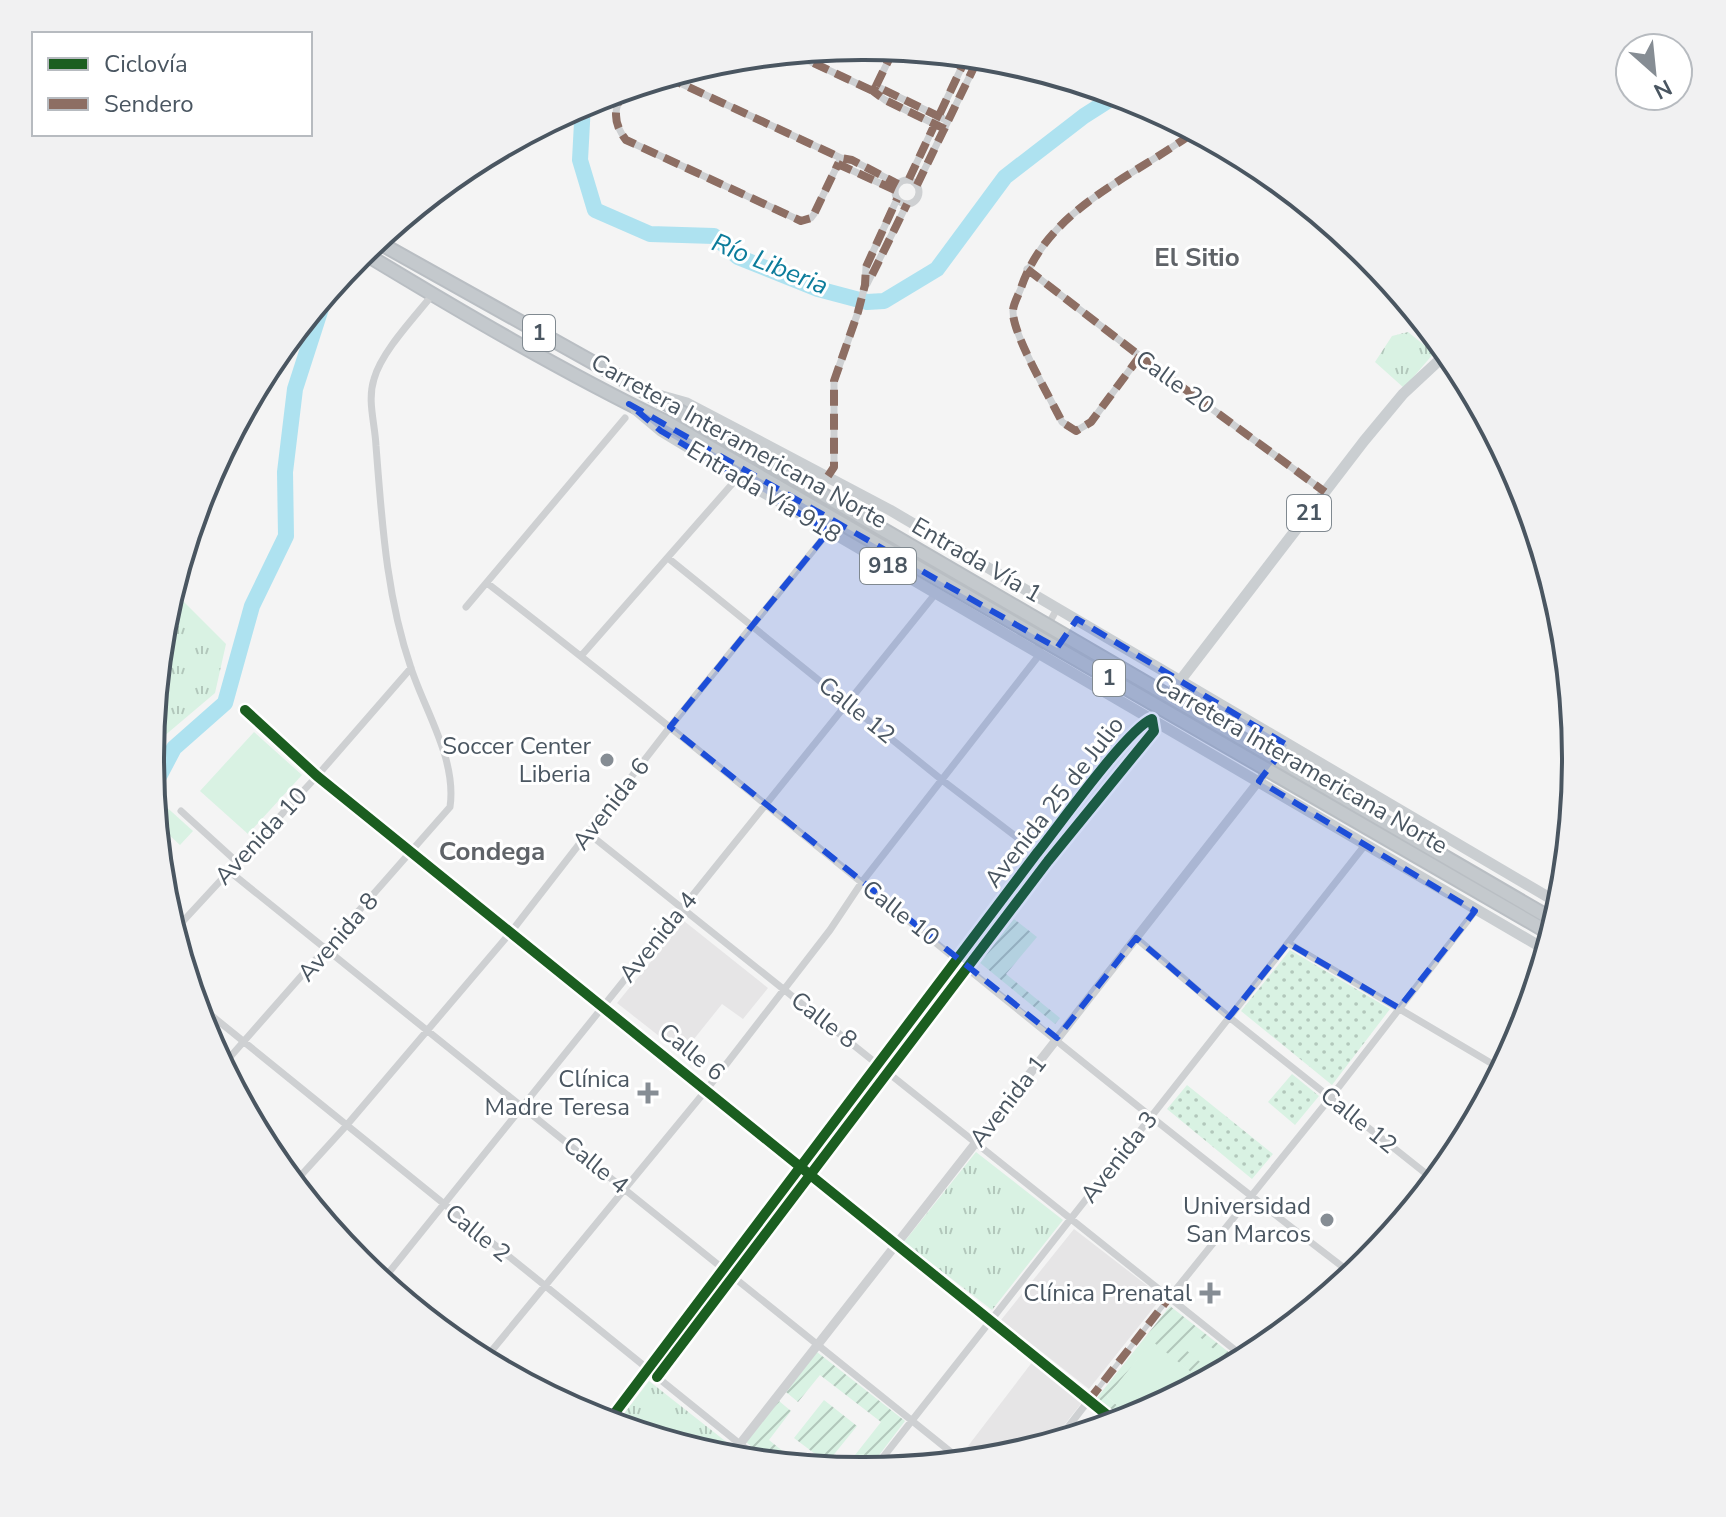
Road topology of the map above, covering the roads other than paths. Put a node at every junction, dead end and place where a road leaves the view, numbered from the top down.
1 (889, 61) edge
2 (812, 62) edge
3 (962, 67) edge
4 (973, 69) edge
5 (682, 84) edge
6 (875, 89) junction
7 (618, 105) edge
8 (936, 120) junction
9 (946, 125) junction
10 (1184, 138) edge
11 (840, 161) junction
12 (909, 179) junction
13 (917, 185) junction
14 (896, 187) junction
15 (897, 199) junction
16 (907, 204) junction
17 (387, 248) edge
18 (374, 260) edge
19 (1027, 269) junction
20 (865, 288) junction
21 (433, 294) junction
22 (1140, 356) junction
23 (1438, 362) edge
24 (641, 389) junction
25 (629, 404) junction
26 (625, 418) dead end
27 (828, 476) junction
28 (733, 483) dead end
29 (1325, 492) junction
30 (829, 531) junction
31 (668, 558) junction
32 (487, 583) junction
33 (936, 593) junction
34 (466, 607) dead end
35 (1058, 607) junction
36 (1077, 619) junction
37 (753, 627) junction
38 (1040, 654) junction
39 (581, 656) junction
40 (411, 668) junction
41 (1179, 680) junction
42 (848, 702) junction
43 (245, 710) dead end
44 (1152, 719) junction
45 (670, 727) junction
46 (1287, 745) junction
47 (317, 776) junction
48 (942, 780) junction
49 (1259, 781) junction
50 (765, 805) junction
51 (181, 811) dead end
52 (588, 833) junction
53 (1365, 845) junction
54 (412, 852) junction
55 (1037, 853) junction
56 (1048, 861) junction
57 (237, 862) junction
58 (229, 871) junction
59 (862, 882) junction
60 (1548, 897) edge
61 (682, 907) junction
62 (1475, 911) junction
63 (1544, 914) edge
64 (184, 920) edge
65 (1541, 928) edge
66 (511, 932) junction
67 (1136, 938) junction
68 (1288, 943) junction
69 (1536, 945) edge
70 (327, 950) junction
71 (958, 958) junction
72 (968, 966) junction
73 (784, 988) junction
74 (603, 1005) junction
75 (1399, 1008) junction
76 (1229, 1017) junction
77 (215, 1019) edge
78 (428, 1031) junction
79 (1057, 1038) junction
80 (244, 1043) junction
81 (232, 1056) edge
82 (879, 1063) junction
83 (1491, 1063) edge
84 (889, 1071) junction
85 (707, 1089) junction
86 (1331, 1097) junction
87 (522, 1106) junction
88 (1152, 1115) junction
89 (346, 1126) junction
90 (975, 1143) junction
91 (801, 1166) junction
92 (1425, 1173) edge
93 (302, 1174) edge
94 (811, 1174) junction
95 (625, 1188) junction
96 (1251, 1196) junction
97 (442, 1205) junction
98 (1070, 1219) junction
99 (897, 1242) junction
100 (1342, 1266) edge
101 (723, 1270) junction
102 (389, 1272) edge
103 (733, 1278) junction
104 (544, 1286) junction
105 (1169, 1298) junction
106 (991, 1320) junction
107 (818, 1344) junction
108 (1234, 1349) edge
109 (492, 1350) edge
110 (648, 1369) junction
111 (657, 1377) junction
112 (1089, 1400) junction
113 (616, 1412) edge
114 (1105, 1413) edge
115 (912, 1420) junction
116 (1069, 1426) edge
117 (740, 1443) junction
118 (738, 1446) edge
119 (744, 1447) edge
120 (950, 1451) edge
121 (883, 1457) edge

1 - 6 street
2 - 6 street
3 - 8 street
4 - 9 street
5 - 11 street
6 - 8 street
7 - 11 street
8 - 9 street
8 - 12 street
9 - 13 street
10 - 19 street
11 - 14 street
12 - 13 street
12 - 14 street
13 - 16 street
14 - 15 street
15 - 16 street
15 - 20 street
16 - 20 street
17 - 24 highway, 1
18 - 21 highway, Carretera Interamericana Norte / 1
19 - 22 street, Calle 20
19 - 22 street
20 - 27 street
21 - 25 highway, Carretera Interamericana Norte / 1
21 - 40 street
22 - 29 street, Calle 20
23 - 29 main road, 21
24 - 27 main road, Entrada Vía 1 / 1
24 - 63 highway, 1, bridge
25 - 30 main road, Entrada Vía 918 / 918
25 - 65 highway, Carretera Interamericana Norte / 1, bridge
26 - 32 street
27 - 35 main road, Entrada Vía 1 / 1
28 - 31 street
29 - 41 main road, 21
30 - 33 main road, Entrada Vía 918 / 918
30 - 37 street, Avenida 6
31 - 37 street, Calle 12
31 - 39 street
32 - 34 street
32 - 39 street, Calle 10
33 - 38 main road, Entrada Vía 918 / 918
33 - 42 street, Avenida 4
35 - 36 main road, Entrada Vía 1 / 1
35 - 38 street
36 - 38 street
36 - 41 main road, Entrada Vía 1 / 1
37 - 42 street, Calle 12
37 - 45 street, Avenida 6
38 - 44 main road, Entrada Vía 918 / 918
38 - 48 street
39 - 45 street, Calle 10
40 - 47 street, Avenida 10
40 - 54 street, Avenida 8
41 - 44 main road, Avenida 25 de Julio
41 - 46 main road, Entrada Vía 1
42 - 48 street, Calle 12
42 - 50 street, Avenida 4
43 - 47 street, Calle 6
44 - 49 main road
44 - 55 street, Avenida 25 de Julio
44 - 56 street, Avenida 25 de Julio
45 - 50 street, Calle 10
45 - 52 street, Avenida 6
46 - 49 street, Avenida 1
46 - 60 main road, Entrada Vía 1
47 - 54 street, Calle 6
47 - 57 street, Avenida 10
48 - 55 street, Calle 12
48 - 59 street
49 - 53 main road
49 - 67 street, Avenida 1
50 - 59 street, Calle 10
50 - 61 street, Avenida 4
51 - 57 street
52 - 61 street, Calle 8
52 - 66 street, Avenida 6
53 - 62 main road
53 - 68 street, Avenida 3
54 - 66 street, Calle 6
54 - 70 street, Avenida 8
55 - 56 street, Calle 12
55 - 71 street, Avenida 25 de Julio
56 - 72 street, Avenida 25 de Julio
57 - 58 street, Avenida 10
58 - 64 street, Avenida 10
58 - 70 street, Calle 4
59 - 71 street, Calle 10
59 - 73 street
61 - 73 street, Calle 8
61 - 74 street, Avenida 4
62 - 69 main road
62 - 75 street
66 - 74 street, Calle 6
66 - 78 street, Avenida 6
67 - 76 street, Calle 12
67 - 79 street, Avenida 1
68 - 75 street
68 - 76 street, Avenida 3
70 - 78 street, Calle 4
70 - 80 street, Avenida 8
71 - 72 street, Calle 10
71 - 82 street, Avenida 25 de Julio
72 - 79 street, Calle 10
72 - 84 street, Avenida 25 de Julio
73 - 82 street, Calle 8
73 - 85 street
74 - 85 street, Calle 6
74 - 87 street, Avenida 4
75 - 83 street
75 - 86 street
76 - 86 street, Calle 12
76 - 88 street, Avenida 3
77 - 80 street, Calle 2
78 - 87 street, Calle 4
78 - 89 street, Avenida 6
79 - 88 street, Calle 10
79 - 90 street, Avenida 1
80 - 81 street, Avenida 8
80 - 89 street, Calle 2
82 - 84 street, Calle 8
82 - 91 street, Avenida 25 de Julio
84 - 90 street, Calle 8
84 - 94 street, Avenida 25 de Julio
85 - 91 street, Calle 6
85 - 95 street
86 - 92 street, Calle 12
86 - 96 street
87 - 95 street, Calle 4
87 - 97 street, Avenida 4
88 - 96 street, Calle 10
88 - 98 street, Avenida 3
89 - 93 street, Avenida 6
89 - 97 street, Calle 2
90 - 98 street, Calle 8
90 - 99 street, Avenida 1
91 - 94 street, Calle 6
91 - 101 street, Avenida 25 de Julio
94 - 99 street, Calle 6
94 - 103 street, Avenida 25 de Julio
95 - 101 street, Calle 4
95 - 104 street
96 - 100 street, Calle 10
96 - 105 street
97 - 102 street, Avenida 4
97 - 104 street, Calle 2
98 - 105 street, Calle 8
98 - 106 street, Avenida 3
99 - 106 street, Calle 6
99 - 107 street, Avenida 1
101 - 103 street, Calle 4
101 - 110 street, Avenida 25 de Julio
103 - 107 street, Calle 4
103 - 111 street, Avenida 25 de Julio
104 - 109 street
104 - 110 street, Calle 2
105 - 108 street, Calle 8
105 - 112 street
106 - 112 street, Calle 6
106 - 115 street, Avenida 3
107 - 115 street, Calle 4
107 - 117 street, Avenida 1
110 - 111 street, Calle 2
110 - 113 street, Avenida 25 de Julio
111 - 117 street, Calle 2
112 - 114 street, Calle 6
112 - 116 street
115 - 120 street, Calle 4
115 - 121 street, Avenida 3
117 - 118 street, Avenida 1
117 - 119 street, Calle 2

